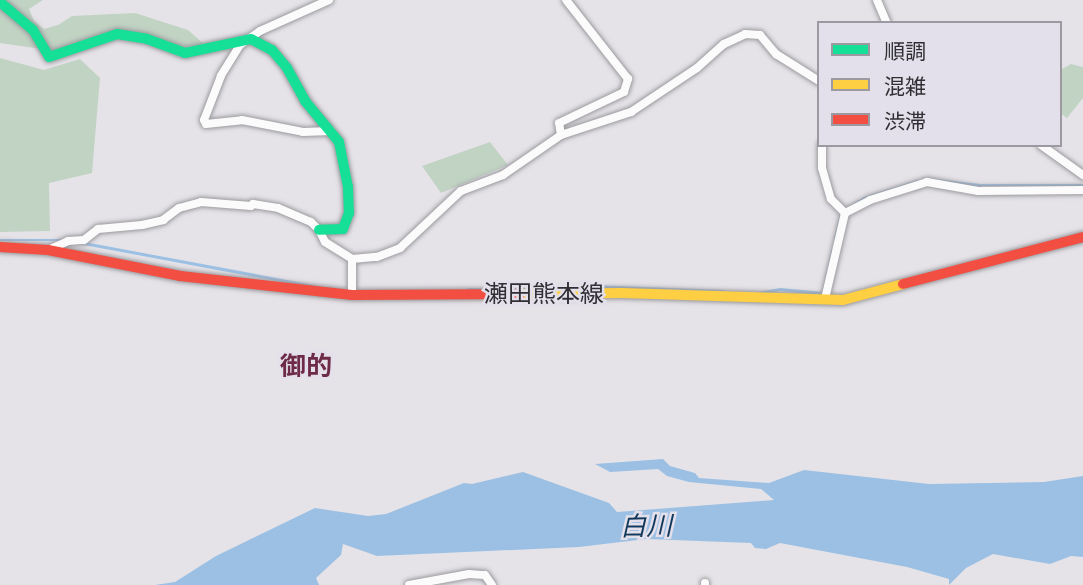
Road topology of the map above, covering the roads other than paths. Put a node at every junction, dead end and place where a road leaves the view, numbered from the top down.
1 (329, 0) edge
2 (566, 0) edge
3 (877, 0) edge
4 (0, 2) edge
5 (886, 21) edge
6 (251, 38) junction
7 (817, 80) edge
8 (331, 131) junction
9 (561, 135) junction
10 (822, 147) edge
11 (1044, 147) edge
12 (1083, 175) edge
13 (1083, 190) edge
14 (845, 214) junction
15 (319, 230) junction
16 (1083, 237) edge
17 (0, 247) edge
18 (48, 250) junction
19 (352, 259) junction
20 (352, 295) junction
21 (825, 299) junction
22 (409, 585) edge
23 (492, 585) edge

1 - 6 street
2 - 9 street
3 - 5 street
4 - 6 main road
6 - 8 main road
6 - 8 street
7 - 9 street
8 - 15 main road
9 - 19 street
10 - 14 street
11 - 12 street
13 - 14 street
14 - 21 street
15 - 18 street
15 - 19 street
16 - 21 main road, 瀬田熊本線
17 - 18 main road, 瀬田熊本線
18 - 20 main road, 瀬田熊本線
19 - 20 street
20 - 21 main road, 瀬田熊本線
22 - 23 street

